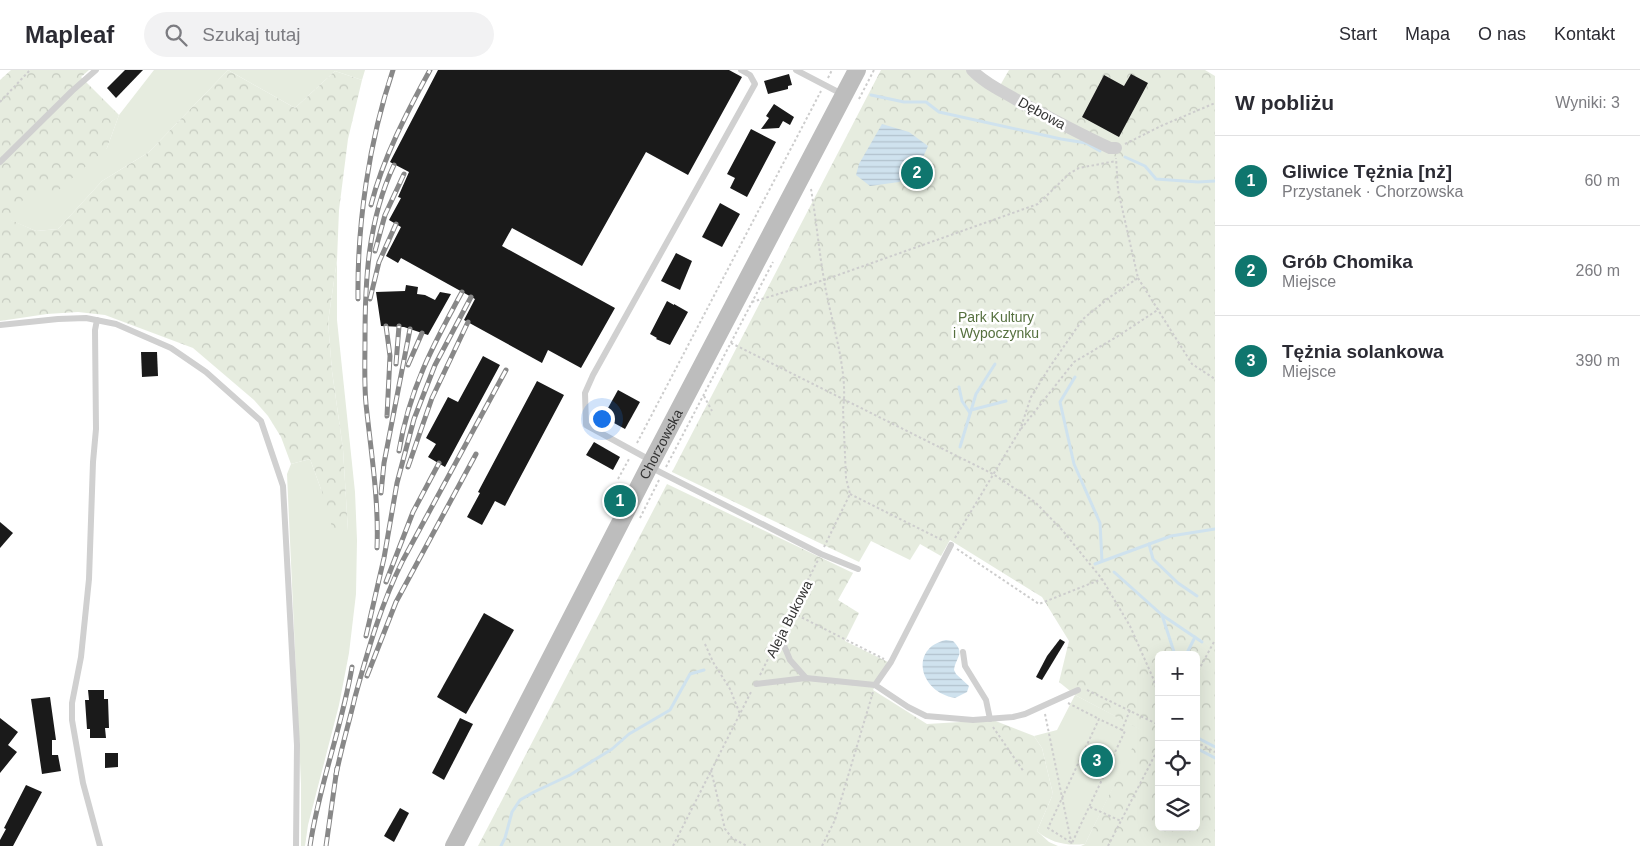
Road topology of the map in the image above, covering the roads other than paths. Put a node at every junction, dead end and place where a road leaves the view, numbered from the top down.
1 (96, 70) edge
2 (741, 70) edge
3 (796, 70) edge
4 (857, 70) edge
5 (972, 70) edge
6 (843, 94) junction
7 (1116, 154) road end
8 (0, 162) edge
9 (97, 320) junction
10 (0, 325) edge
11 (650, 464) junction
12 (951, 545) road end
13 (858, 569) dead end
14 (780, 636) road end
15 (963, 652) dead end
16 (806, 678) junction
17 (756, 684) road end
18 (875, 685) junction
19 (1078, 690) road end
20 (988, 719) junction
21 (100, 846) edge
22 (296, 846) edge
23 (454, 846) edge

1 - 8 lane
2 - 11 lane
3 - 6 lane
4 - 6 main road, Chorzowska
5 - 7 street, Dębowa
6 - 11 main road, Chorzowska
9 - 10 lane
9 - 21 lane
9 - 22 lane
11 - 13 lane
11 - 23 main road, Chorzowska
12 - 18 lane
14 - 16 lane
15 - 20 lane
16 - 17 lane
16 - 18 lane
18 - 20 lane
19 - 20 lane

